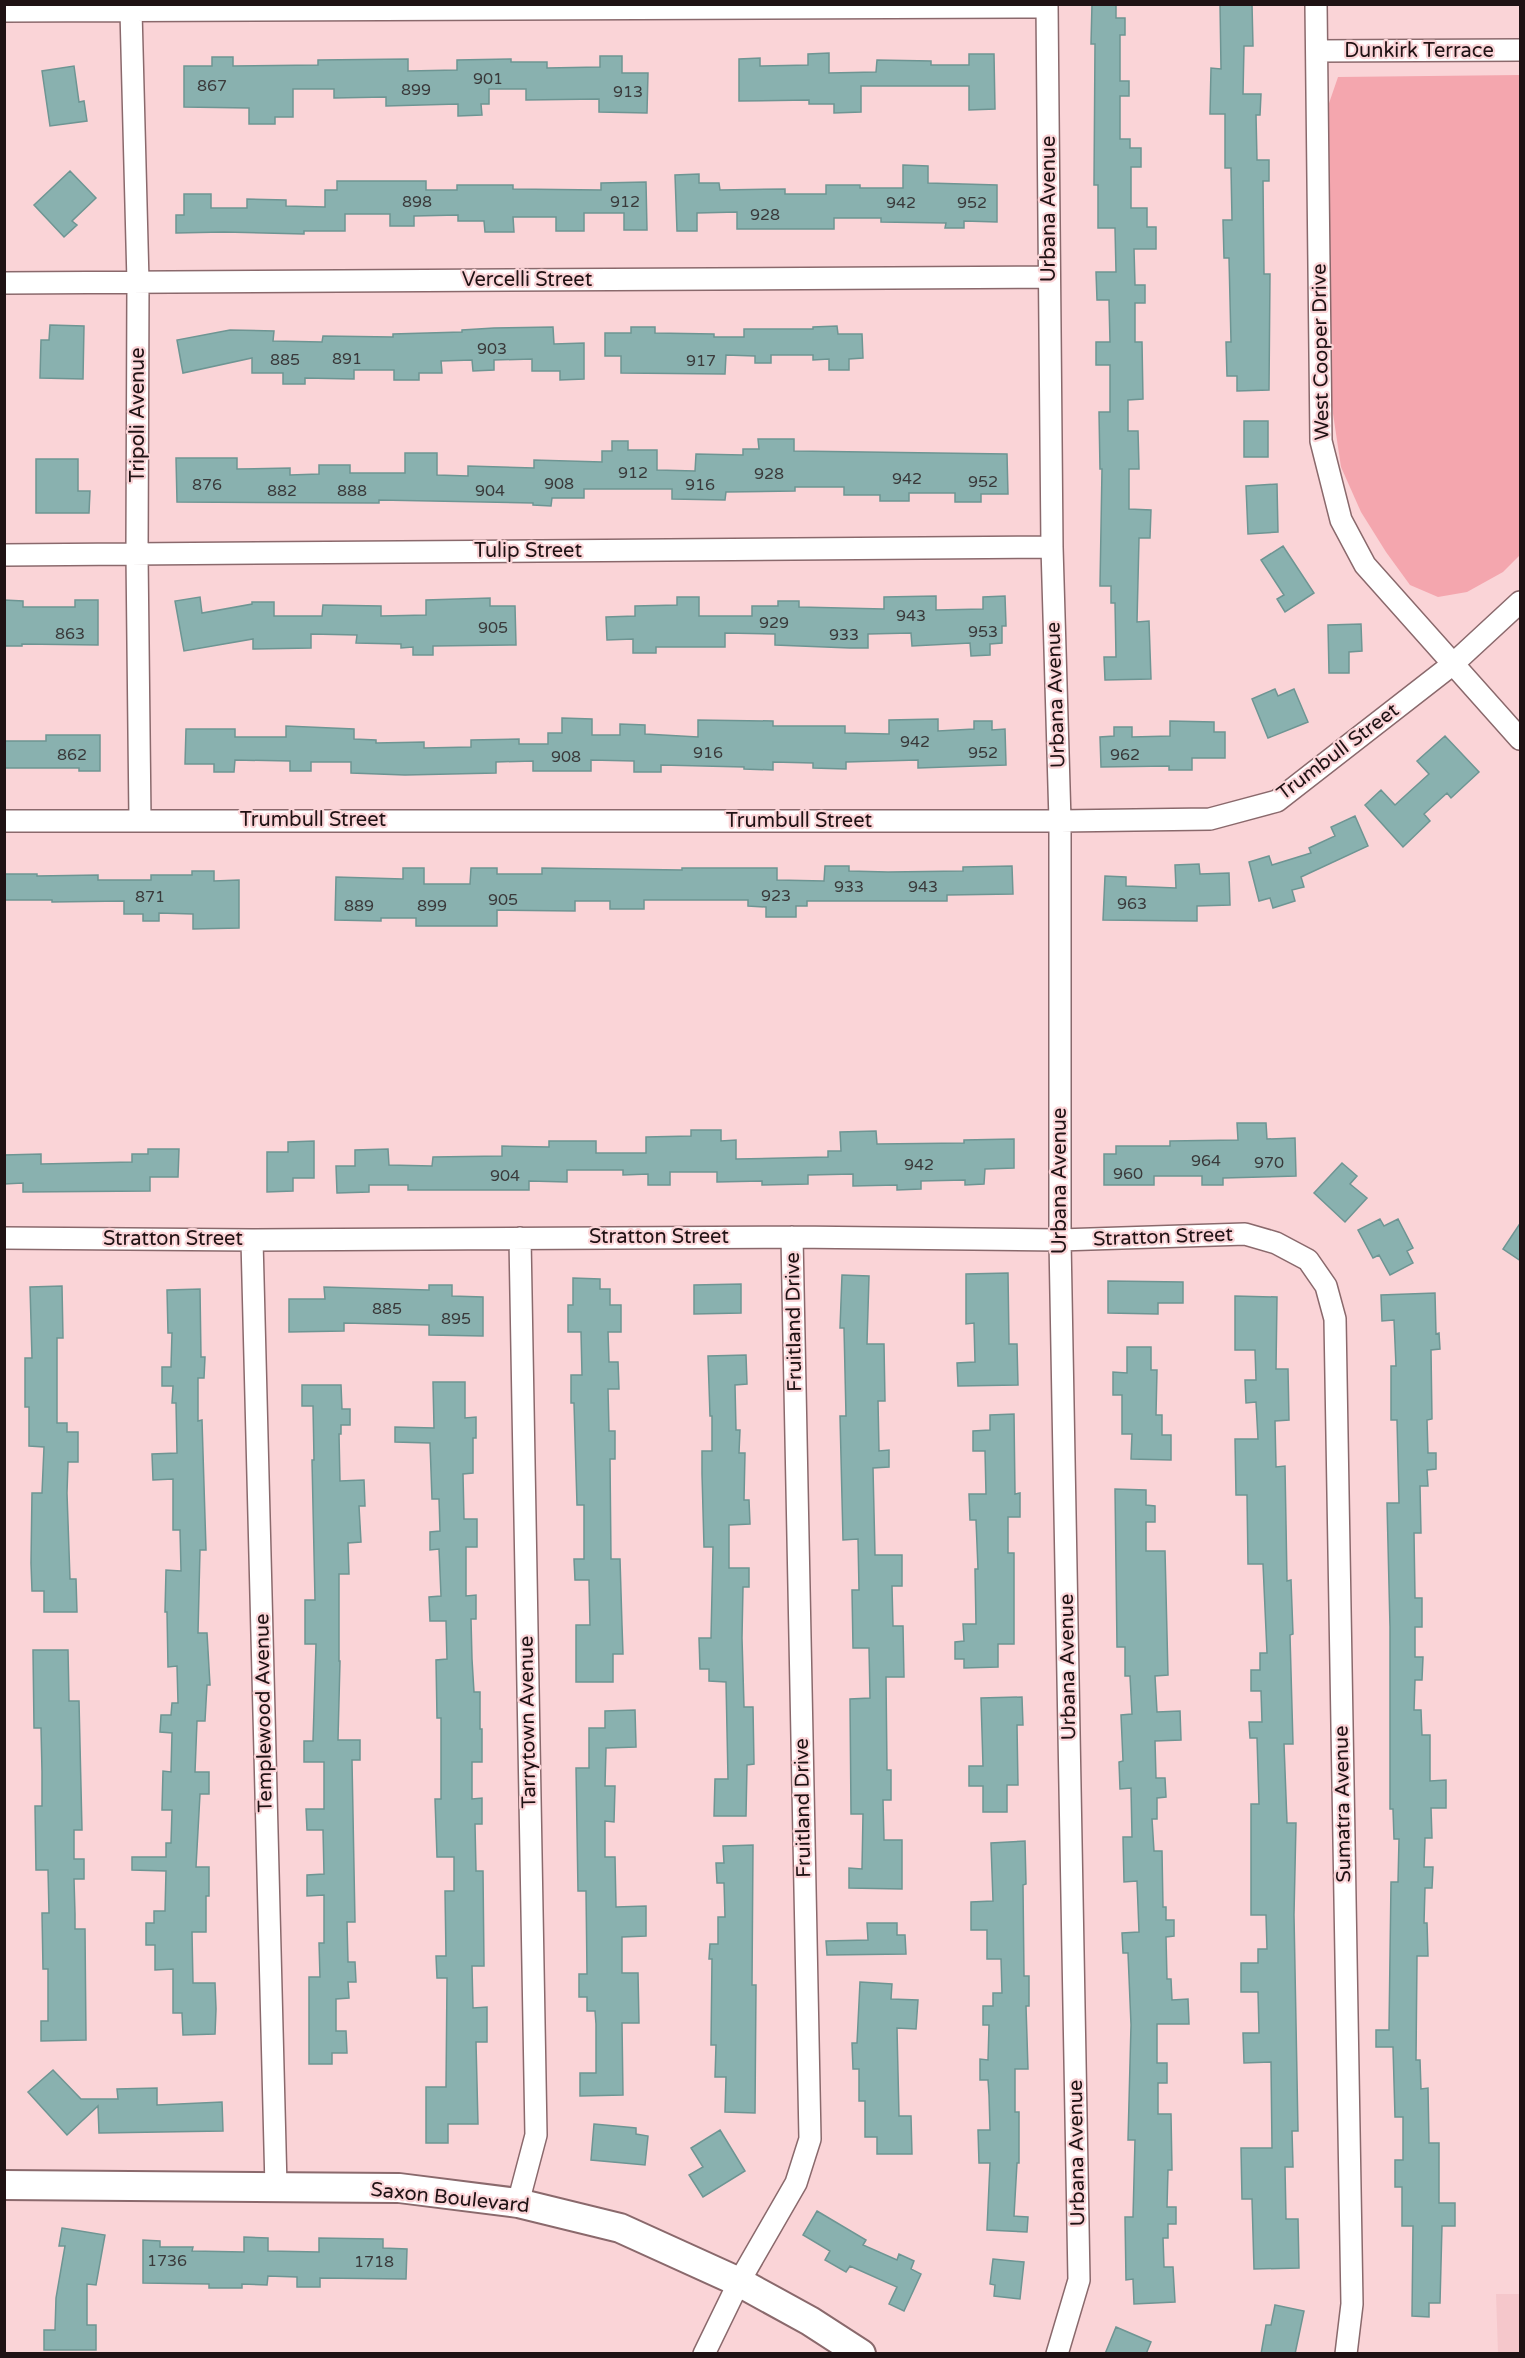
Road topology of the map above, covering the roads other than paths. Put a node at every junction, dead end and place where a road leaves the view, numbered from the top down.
1 (1316, 4) edge
2 (1047, 6) edge
3 (493, 7) edge
4 (770, 7) edge
5 (229, 8) edge
6 (4, 11) edge
7 (130, 11) junction
8 (1521, 50) edge
9 (1317, 51) junction
10 (1049, 277) junction
11 (138, 282) junction
12 (4, 283) edge
13 (1052, 547) junction
14 (137, 554) junction
15 (4, 555) edge
16 (1521, 602) edge
17 (1453, 664) junction
18 (1521, 739) edge
19 (140, 820) junction
20 (4, 821) edge
21 (1060, 821) junction
22 (792, 1237) junction
23 (4, 1238) edge
24 (520, 1238) junction
25 (252, 1240) junction
26 (1060, 1240) junction
27 (1308, 1260) joint
28 (4, 2185) edge
29 (276, 2187) junction
30 (518, 2203) junction
31 (740, 2282) junction
32 (704, 2354) edge
33 (861, 2354) edge
34 (1057, 2354) edge
35 (1346, 2354) edge

1 - 9 street, West Cooper Drive
2 - 4 street
2 - 10 street, Urbana Avenue
3 - 4 street
3 - 5 street
5 - 7 street
6 - 7 street
7 - 11 street, Tripoli Avenue
8 - 9 street, Dunkirk Terrace
9 - 17 street, West Cooper Drive
10 - 11 street, Vercelli Street
10 - 13 street, Urbana Avenue
11 - 12 street, Vercelli Street
11 - 14 street, Tripoli Avenue
13 - 14 street, Tulip Street
13 - 21 street, Urbana Avenue
14 - 15 street, Tulip Street
14 - 19 street, Tripoli Avenue
16 - 17 street, Trumbull Street
17 - 18 street, West Cooper Drive
17 - 21 street, Trumbull Street
19 - 20 street, Trumbull Street
19 - 21 street, Trumbull Street
21 - 26 street, Urbana Avenue
22 - 24 street, Stratton Street
22 - 26 street, Stratton Street
22 - 31 street, Fruitland Drive
23 - 25 street, Stratton Street
24 - 25 street, Stratton Street
24 - 30 street, Tarrytown Avenue
25 - 29 street, Templewood Avenue
26 - 27 street, Stratton Street
26 - 34 street, Urbana Avenue
27 - 35 street, Sumatra Avenue
28 - 29 main road, Saxon Boulevard
29 - 30 main road, Saxon Boulevard
30 - 31 main road, Saxon Boulevard
31 - 32 street, Fruitland Drive
31 - 33 main road, Saxon Boulevard

